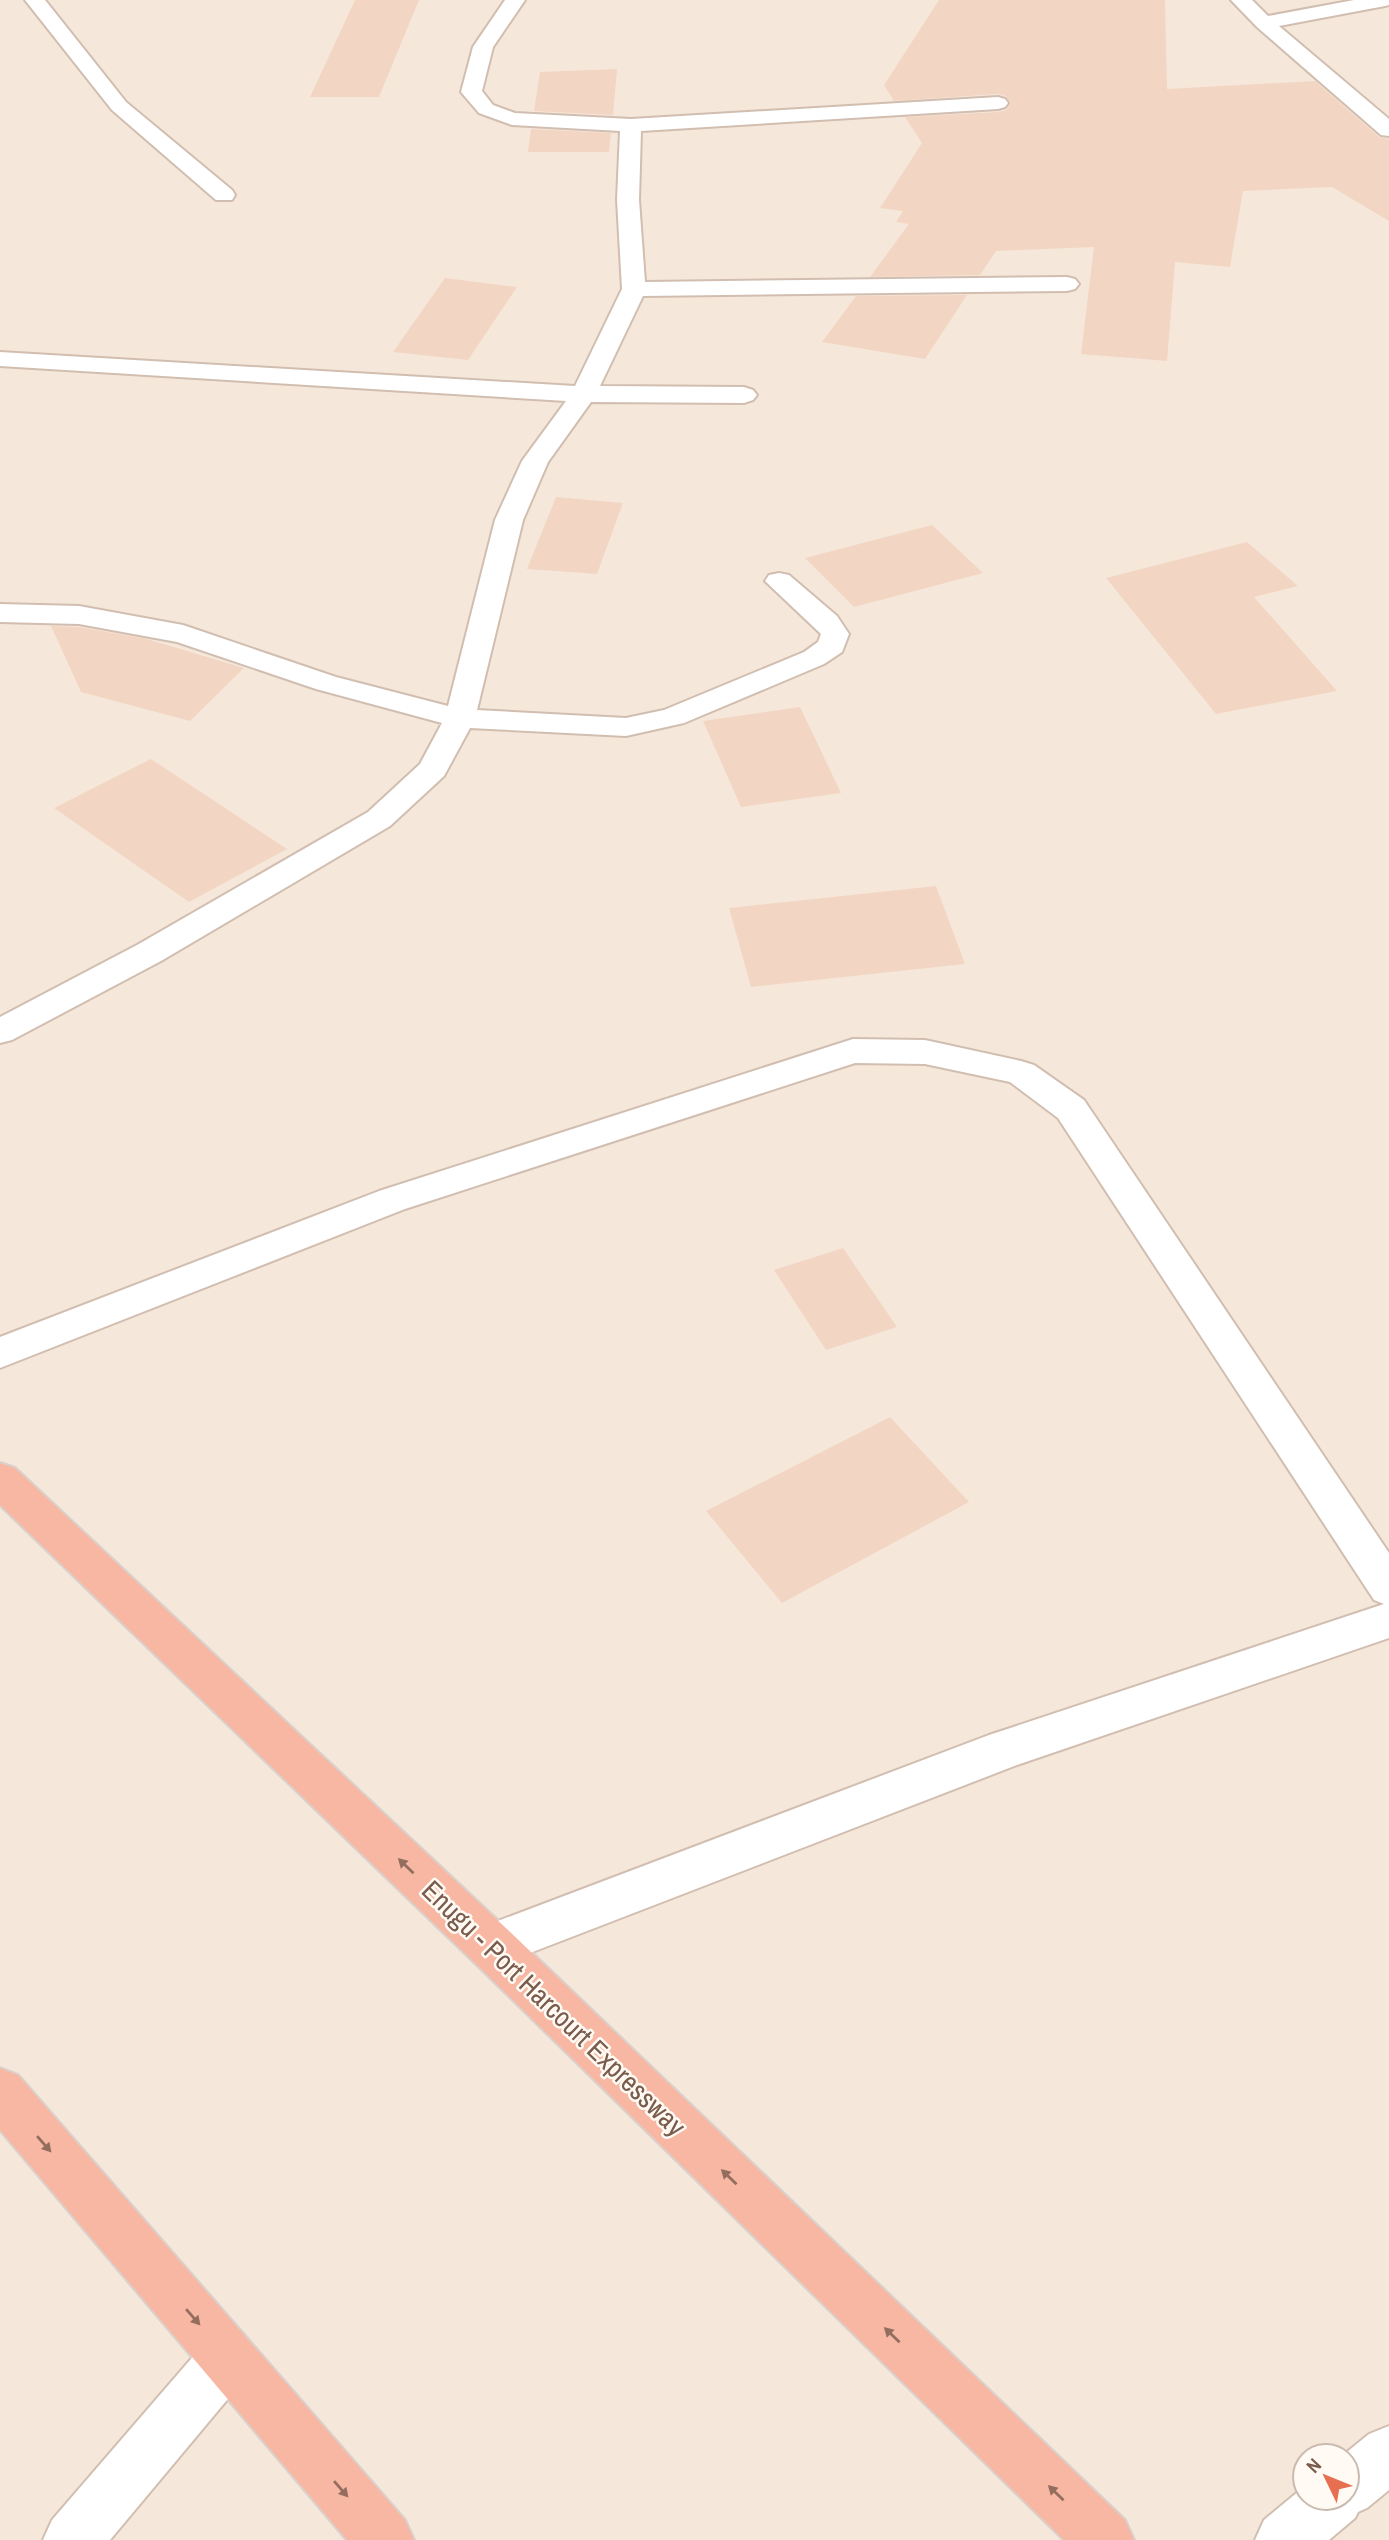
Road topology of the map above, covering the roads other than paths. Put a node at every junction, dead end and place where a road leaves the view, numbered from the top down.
1 (36, 0) edge
2 (515, 0) edge
3 (1241, 0) edge
4 (1385, 0) edge
5 (1264, 23) junction
6 (998, 103) dead end
7 (631, 125) junction
8 (1389, 130) edge
9 (224, 195) dead end
10 (1067, 284) dead end
11 (634, 289) junction
12 (0, 359) edge
13 (584, 394) junction
14 (744, 395) dead end
15 (779, 581) dead end
16 (0, 612) edge
17 (460, 718) junction
18 (0, 1032) edge
19 (0, 1353) edge
20 (0, 1479) edge
21 (1389, 1588) edge
22 (1389, 1620) edge
23 (491, 1946) junction
24 (0, 2092) edge
25 (228, 2357) junction
26 (1389, 2454) edge
27 (1361, 2477) edge
28 (1318, 2512) edge
29 (72, 2540) edge
30 (385, 2540) edge
31 (1105, 2540) edge
32 (1284, 2540) edge

1 - 9 street
2 - 7 street
3 - 5 street
4 - 5 street
5 - 8 street
6 - 7 street
7 - 11 street
10 - 11 street
11 - 13 street
12 - 13 street
13 - 14 street
13 - 17 street
15 - 17 street
16 - 17 street
17 - 18 street
19 - 21 street
23 -> 20 highway, Enugu - Port Harcourt Expressway
22 - 23 street
31 -> 23 highway, Enugu - Port Harcourt Expressway
24 -> 25 highway
25 - 29 street
25 -> 30 highway
26 - 27 street
28 - 32 street

